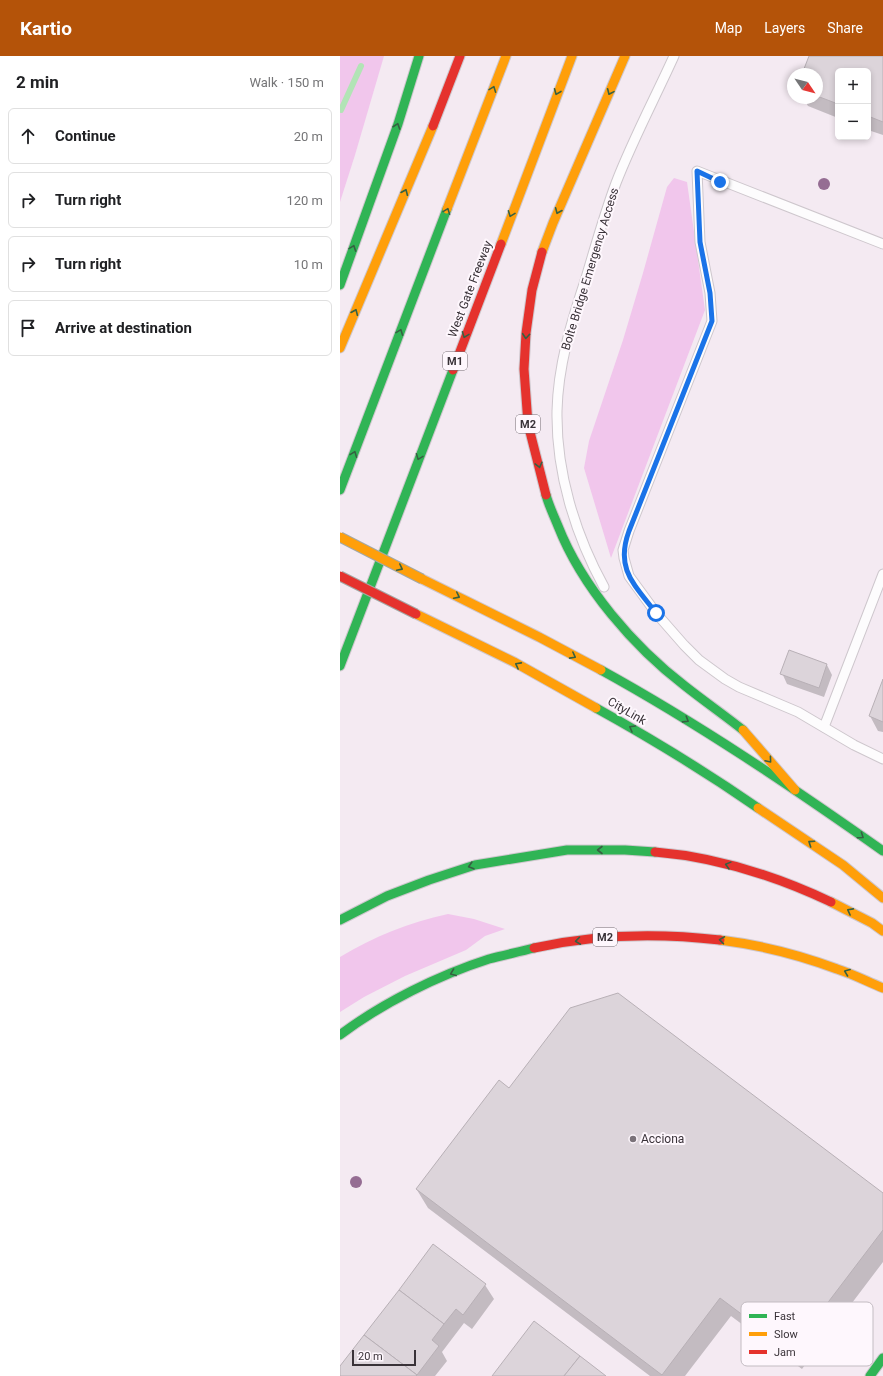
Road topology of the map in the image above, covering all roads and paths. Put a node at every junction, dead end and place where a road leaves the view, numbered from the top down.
1 (419, 56) edge
2 (460, 56) edge
3 (506, 56) edge
4 (572, 56) edge
5 (625, 56) edge
6 (674, 56) edge
7 (883, 244) edge
8 (340, 285) edge
9 (340, 348) edge
10 (340, 490) edge
11 (340, 537) edge
12 (883, 574) edge
13 (340, 576) edge
14 (638, 644) junction
15 (340, 666) edge
16 (824, 727) junction
17 (883, 758) edge
18 (794, 790) junction
19 (883, 851) edge
20 (883, 898) edge
21 (340, 920) edge
22 (883, 931) edge
23 (883, 988) edge
24 (340, 1034) edge
25 (883, 1358) edge
26 (870, 1376) edge

8 -> 1 main road
9 -> 2 main road
10 -> 3 main road
4 -> 15 main road, West Gate Freeway / M1
5 -> 14 main road, M2
6 - 14 lane, Bolte Bridge Emergency Access
7 - 16 lane
11 -> 18 main road, CityLink / M2, bridge
12 - 16 lane
20 -> 13 main road, CityLink, bridge
14 -> 18 main road, M2
16 - 17 lane
18 -> 19 main road, CityLink / M2
22 -> 21 main road
23 -> 24 main road, M2
25 - 26 main road

